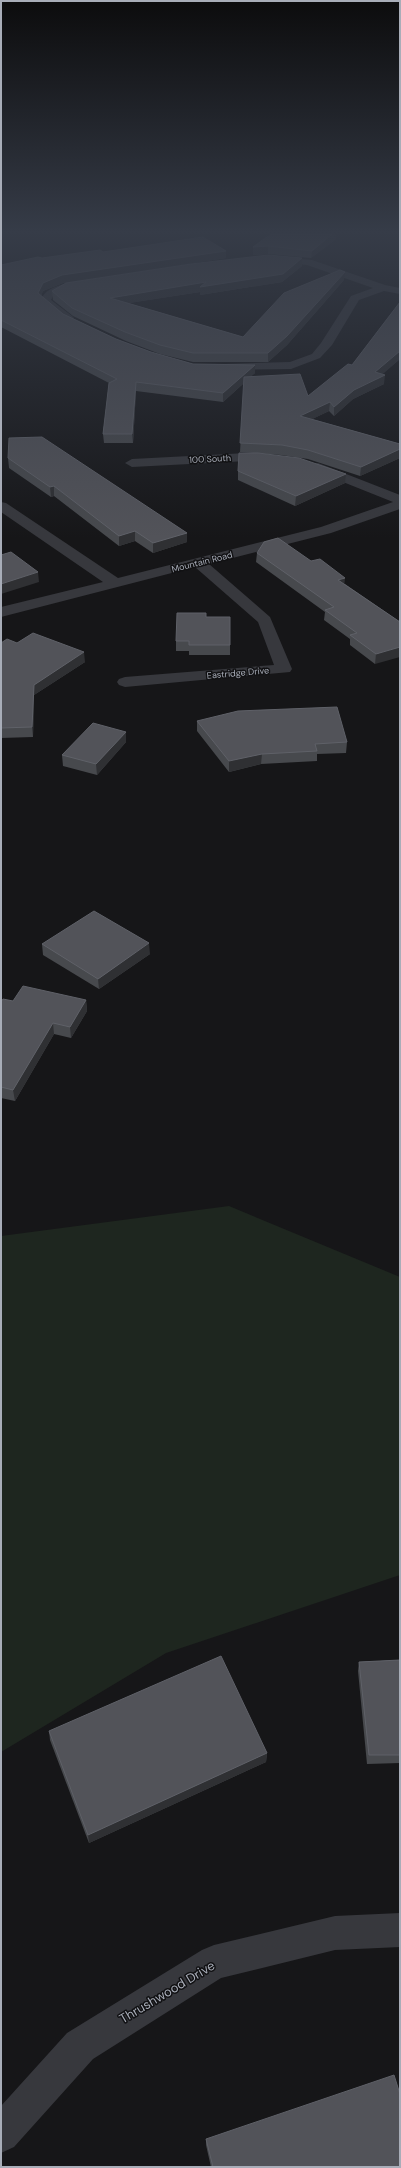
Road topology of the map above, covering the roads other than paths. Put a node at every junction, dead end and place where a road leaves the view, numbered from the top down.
1 (332, 335) edge
2 (216, 367) edge
3 (278, 460) edge
4 (132, 464) dead end
5 (307, 465) edge
6 (400, 500) edge
7 (400, 504) edge
8 (1, 506) edge
9 (22, 521) junction
10 (8, 525) dead end
11 (199, 563) junction
12 (115, 583) junction
13 (1, 612) edge
14 (125, 682) dead end
15 (400, 1930) edge
16 (1, 2134) edge

1 - 2 street
3 - 4 street, 100 South
5 - 6 street
7 - 11 street, Mountain Road
8 - 9 street
9 - 10 street
9 - 12 street
11 - 12 street, Mountain Road
11 - 14 street, Eastridge Drive
12 - 13 street, Mountain Road
15 - 16 street, Thrushwood Drive

